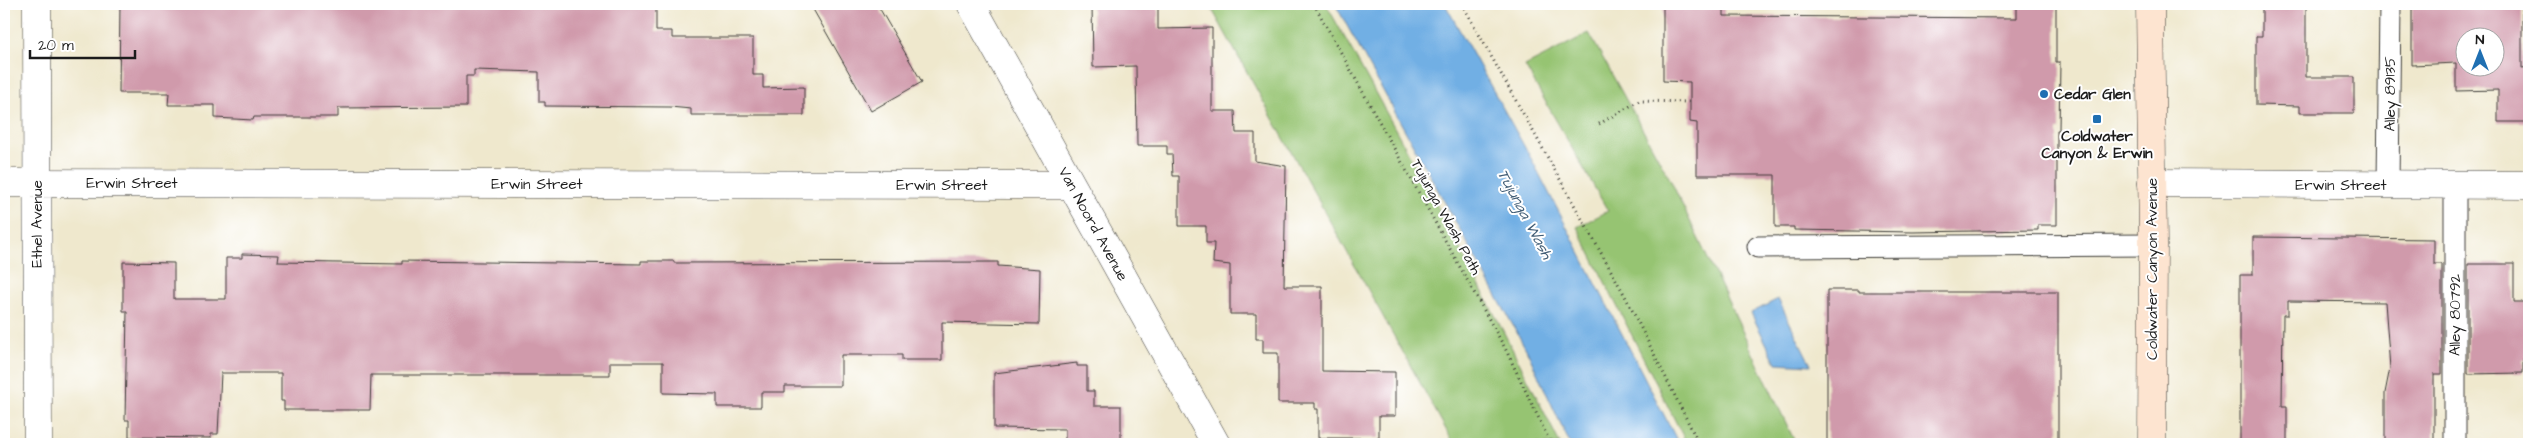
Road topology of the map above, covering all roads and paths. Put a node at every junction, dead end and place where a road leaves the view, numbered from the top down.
1 (37, 4) edge
2 (971, 4) edge
3 (1314, 4) edge
4 (1462, 4) edge
5 (2150, 4) edge
6 (2390, 4) edge
7 (1690, 102) dead end
8 (1599, 124) dead end
9 (4, 183) edge
10 (37, 183) junction
11 (2152, 183) junction
12 (1070, 185) junction
13 (2388, 185) junction
14 (2455, 185) junction
15 (2529, 185) edge
16 (2153, 245) junction
17 (1758, 247) dead end
18 (38, 444) edge
19 (1216, 444) edge
20 (1551, 444) edge
21 (1699, 444) edge
22 (2152, 444) edge
23 (2455, 444) edge

1 - 10 street, Ethel Avenue
2 - 12 street, Van Noord Avenue
3 - 20 path, Tujunga Wash Path
4 - 21 path
5 - 11 main road, Coldwater Canyon Avenue
6 - 13 lane, Alley 89135
7 - 8 path
9 - 10 street, Erwin Street
10 - 12 street, Erwin Street
10 - 18 street, Ethel Avenue
11 - 13 street, Erwin Street
11 - 16 main road, Coldwater Canyon Avenue
12 - 19 street, Van Noord Avenue
13 - 14 street, Erwin Street
14 - 15 street, Erwin Street
14 - 23 lane, Alley 80792
16 - 17 lane
16 - 22 main road, Coldwater Canyon Avenue

